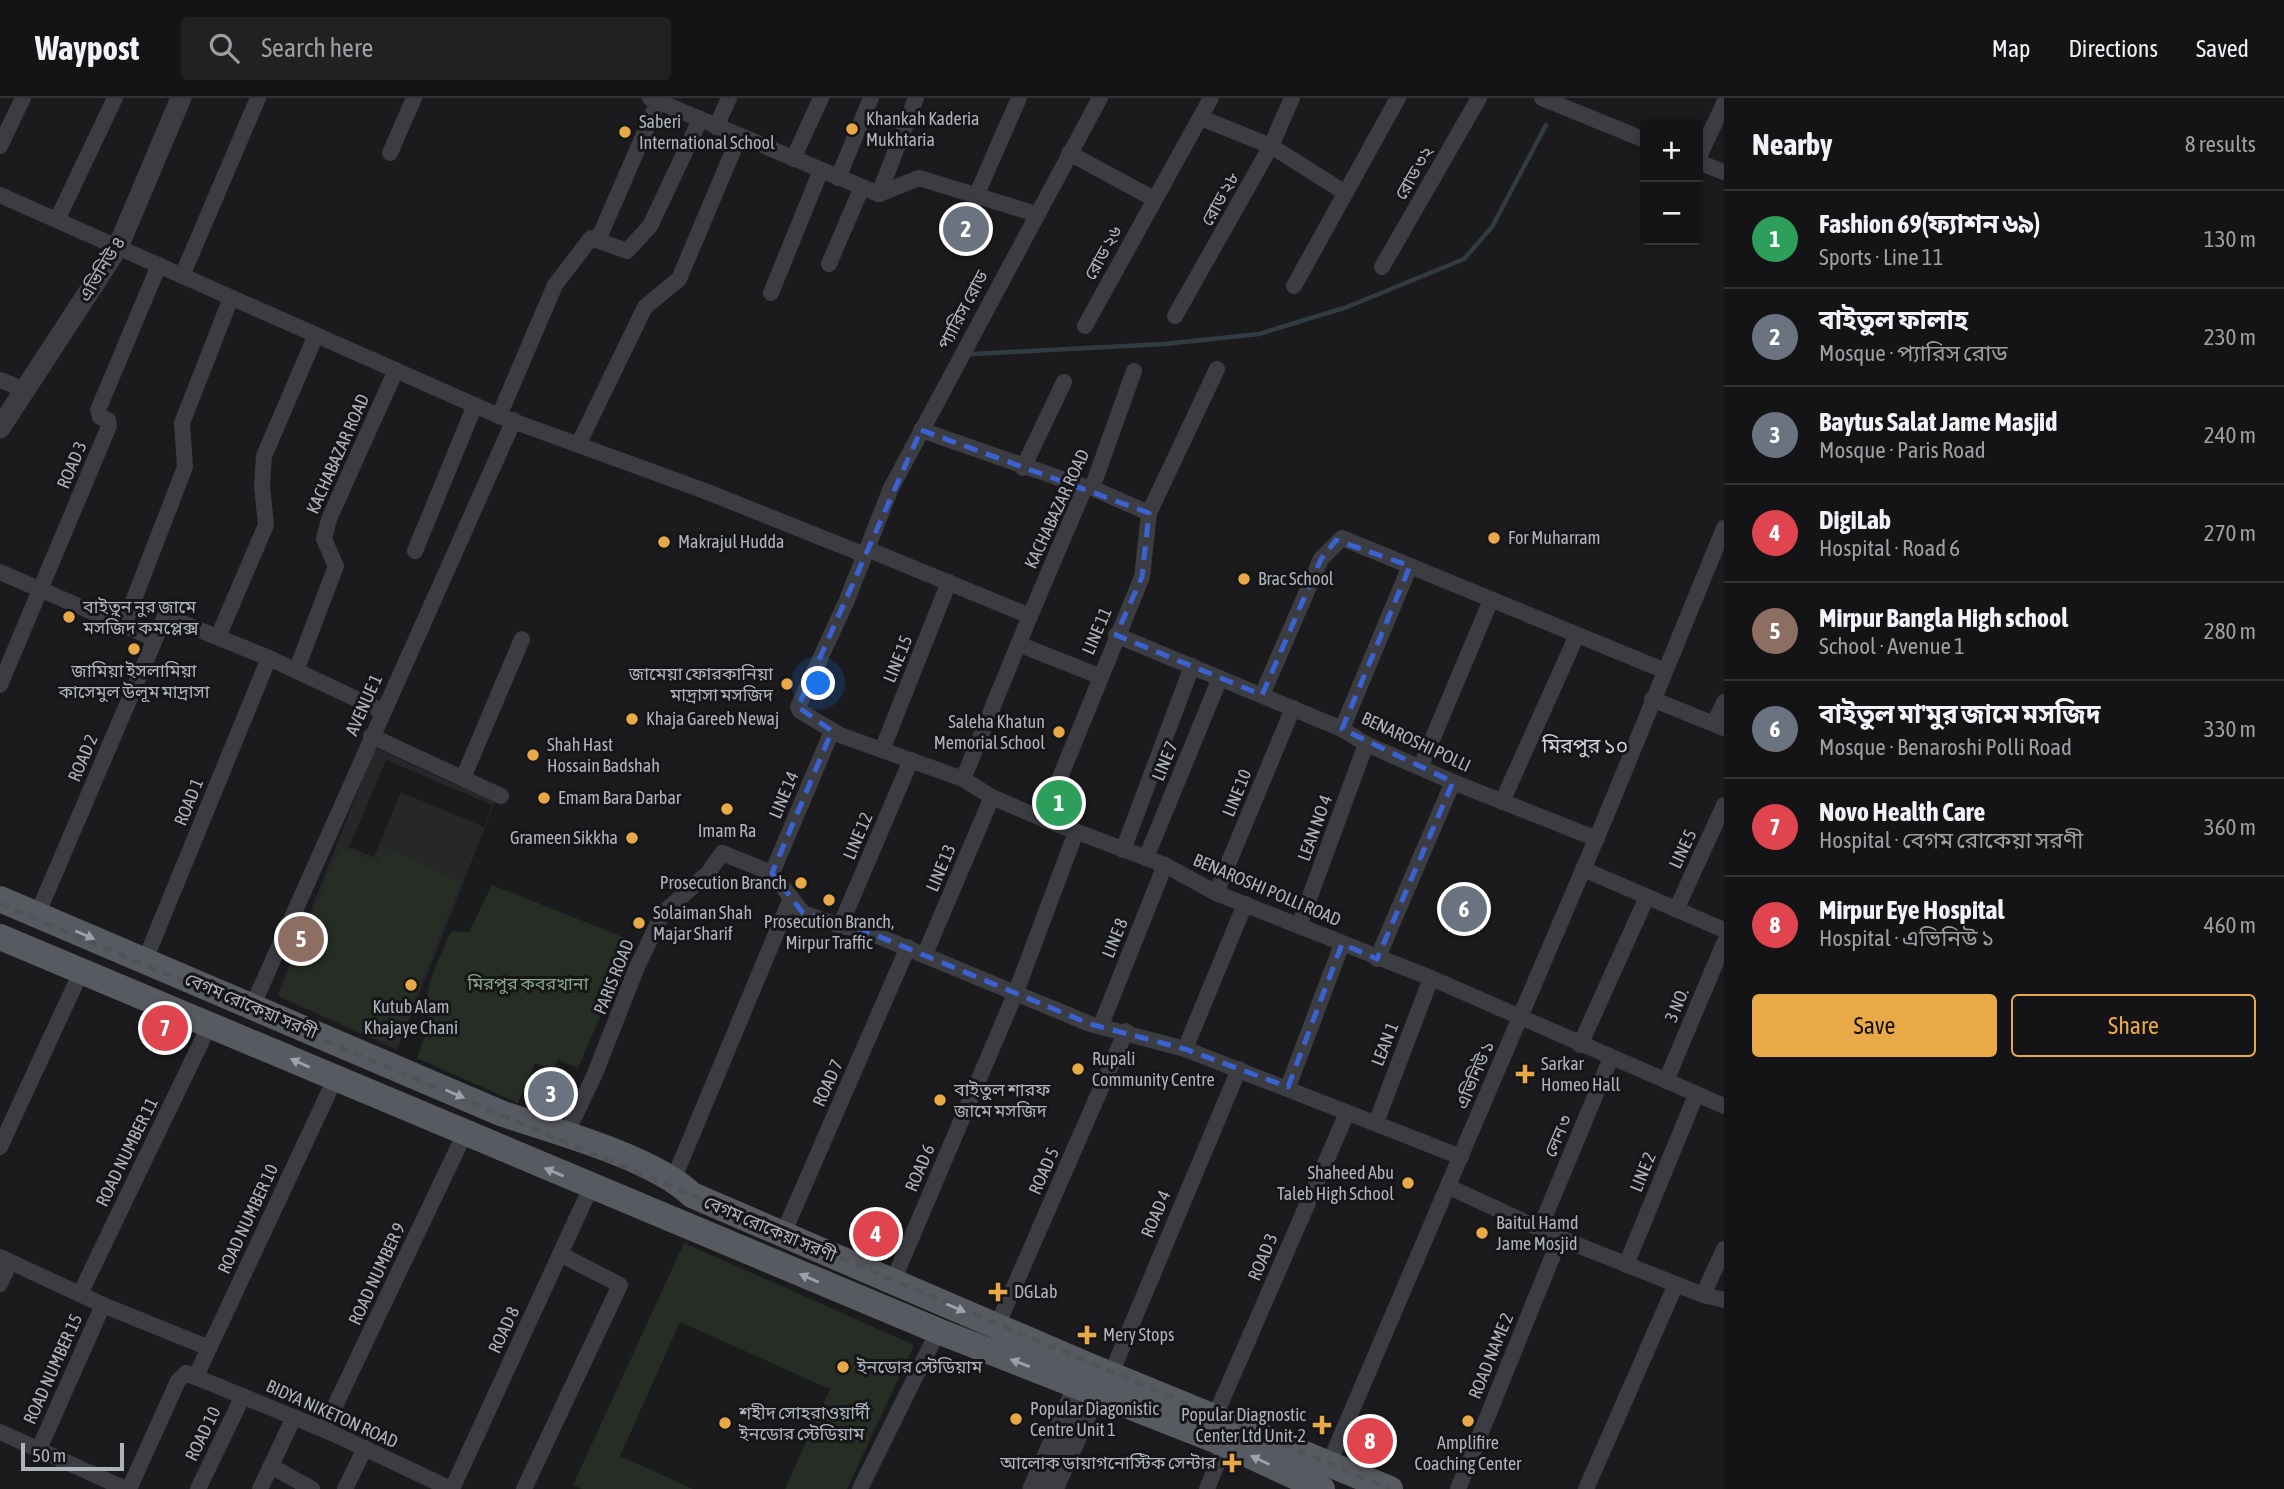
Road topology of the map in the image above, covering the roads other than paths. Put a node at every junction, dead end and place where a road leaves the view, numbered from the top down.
1 (23, 98) edge
2 (115, 98) edge
3 (181, 98) edge
4 (258, 98) edge
5 (414, 98) edge
6 (729, 98) edge
7 (821, 98) edge
8 (871, 98) edge
9 (916, 98) edge
10 (1019, 98) edge
11 (1100, 98) edge
12 (1211, 98) edge
13 (1292, 98) edge
14 (1398, 98) edge
15 (1479, 98) edge
16 (1542, 98) edge
17 (654, 100) edge
18 (1724, 103) edge
19 (1200, 118) junction
20 (700, 120) junction
21 (716, 127) junction
22 (739, 137) junction
23 (1640, 138) edge
24 (0, 146) edge
25 (1271, 146) junction
26 (1703, 149) edge
27 (390, 153) dead end
28 (1069, 153) junction
29 (793, 159) junction
30 (1703, 162) edge
31 (821, 170) junction
32 (1724, 172) edge
33 (838, 178) junction
34 (862, 187) junction
35 (1343, 192) junction
36 (879, 194) junction
37 (0, 195) edge
38 (976, 196) junction
39 (1154, 199) junction
40 (1035, 214) junction
41 (57, 220) junction
42 (598, 240) junction
43 (118, 247) junction
44 (829, 264) dead end
45 (159, 265) junction
46 (1382, 267) dead end
47 (182, 276) junction
48 (1294, 286) dead end
49 (771, 293) dead end
50 (231, 298) junction
51 (1175, 316) dead end
52 (1085, 326) dead end
53 (316, 335) junction
54 (1217, 369) dead end
55 (396, 370) junction
56 (1135, 371) dead end
57 (0, 380) edge
58 (1064, 382) dead end
59 (25, 390) junction
60 (475, 405) junction
61 (506, 418) junction
62 (0, 428) edge
63 (920, 430) junction
64 (579, 443) junction
65 (1023, 468) junction
66 (1088, 487) junction
67 (1149, 513) junction
68 (1724, 528) edge
69 (1720, 546) edge
70 (415, 551) dead end
71 (866, 552) junction
72 (1410, 566) junction
73 (0, 572) edge
74 (949, 582) junction
75 (41, 588) junction
76 (1491, 600) junction
77 (1030, 616) junction
78 (124, 625) junction
79 (1116, 635) junction
80 (1577, 635) junction
81 (218, 637) junction
82 (155, 639) junction
83 (522, 639) dead end
84 (1018, 644) junction
85 (269, 658) junction
86 (1192, 666) junction
87 (1663, 670) junction
88 (296, 671) junction
89 (1099, 676) junction
90 (1220, 678) junction
91 (0, 685) edge
92 (1262, 695) junction
93 (1652, 699) junction
94 (1724, 702) edge
95 (798, 707) joint
96 (1293, 708) junction
97 (382, 711) junction
98 (1719, 726) edge
99 (1342, 729) junction
100 (832, 731) junction
101 (371, 736) junction
102 (1366, 744) junction
103 (882, 750) junction
104 (911, 760) junction
105 (1421, 766) junction
106 (463, 778) junction
107 (963, 779) junction
108 (1452, 782) junction
109 (501, 796) dead end
110 (992, 797) junction
111 (1502, 802) junction
112 (1724, 805) edge
113 (1043, 819) junction
114 (1076, 832) junction
115 (1597, 839) junction
116 (1123, 850) junction
117 (1146, 858) junction
118 (1165, 865) junction
119 (1583, 869) junction
120 (772, 873) junction
121 (1216, 893) junction
122 (1647, 897) junction
123 (791, 898) junction
124 (0, 899) edge
125 (1245, 904) junction
126 (1676, 910) junction
127 (37, 915) junction
128 (840, 926) junction
129 (1299, 926) junction
130 (1724, 930) edge
131 (0, 937) edge
132 (1342, 943) junction
133 (1724, 943) edge
134 (908, 947) junction
135 (925, 954) junction
136 (1377, 958) junction
137 (145, 960) junction
138 (81, 972) junction
139 (1431, 978) junction
140 (1016, 992) junction
141 (252, 1006) junction
142 (1520, 1019) junction
143 (209, 1026) junction
144 (1101, 1026) junction
145 (1126, 1031) junction
146 (1580, 1045) junction
147 (1185, 1049) junction
148 (1611, 1058) junction
149 (1239, 1069) junction
150 (335, 1079) junction
151 (1666, 1081) junction
152 (1288, 1087) junction
153 (1696, 1095) junction
154 (1724, 1106) edge
155 (1347, 1113) junction
156 (1376, 1123) junction
157 (566, 1134) junction
158 (464, 1135) junction
159 (0, 1147) edge
160 (1461, 1157) junction
161 (674, 1178) junction
162 (591, 1187) junction
163 (1449, 1187) junction
164 (1540, 1228) junction
165 (782, 1234) junction
166 (1560, 1238) junction
167 (1724, 1250) edge
168 (560, 1254) junction
169 (5, 1260) edge
170 (1626, 1265) junction
171 (894, 1282) junction
172 (0, 1284) edge
173 (1676, 1284) junction
174 (80, 1294) junction
175 (1703, 1296) junction
176 (1724, 1300) edge
177 (103, 1305) junction
178 (997, 1326) junction
179 (938, 1331) junction
180 (209, 1348) junction
181 (196, 1376) junction
182 (1092, 1381) junction
183 (243, 1396) junction
184 (1215, 1416) junction
185 (294, 1417) junction
186 (324, 1429) junction
187 (0, 1432) edge
188 (1225, 1444) junction
189 (365, 1448) junction
190 (39, 1449) junction
191 (271, 1466) junction
192 (1325, 1477) edge
193 (128, 1489) edge
194 (198, 1489) edge
195 (260, 1489) edge
196 (312, 1489) edge
197 (345, 1489) edge
198 (452, 1489) edge
199 (524, 1489) edge
200 (860, 1489) edge
201 (1034, 1489) edge
202 (1053, 1489) edge
203 (1207, 1489) edge
204 (1390, 1489) edge
205 (1458, 1489) edge
206 (1586, 1489) edge

1 - 24 street
2 - 41 street
3 - 43 street, এভিনিউ ৪
4 - 47 street
5 - 27 street
6 - 21 street
7 - 29 street
8 - 33 street
9 - 36 street
10 - 38 street
11 - 28 street, প্যারিস রোড
12 - 19 street, রোড ২৬
13 - 25 street, রোড ২৮
14 - 35 street
15 - 46 street, রোড ৩২
16 - 23 street
17 - 20 street
17 - 42 street
18 - 26 street
19 - 25 street
19 - 39 street, রোড ২৬
20 - 21 street
20 - 42 street
21 - 22 street
22 - 29 street
22 - 64 street
25 - 35 street
25 - 51 street, রোড ২৮
28 - 39 street
28 - 40 street, প্যারিস রোড
29 - 31 street
30 - 32 street
31 - 33 street
31 - 49 street
33 - 34 street
34 - 36 street
34 - 44 street
35 - 48 street
36 - 38 street
37 - 41 street
38 - 40 street
39 - 52 street, রোড ২৬
40 - 63 street, প্যারিস রোড
41 - 43 street
42 - 61 street
43 - 45 street
43 - 59 street, এভিনিউ ৪
45 - 47 street
45 - 75 street, ROAD 3
47 - 50 street
50 - 53 street
50 - 78 street
53 - 55 street
53 - 81 street
54 - 67 street
55 - 60 street
55 - 88 street, KACHABAZAR ROAD
56 - 66 street, KACHABAZAR ROAD
57 - 59 street
58 - 65 street
59 - 62 street, এভিনিউ ৪
60 - 61 street
60 - 70 street
61 - 64 street
61 - 97 street, AVENUE 1
63 - 65 street
63 - 71 street, প্যারিস রোড
64 - 71 street
65 - 66 street
66 - 67 street
66 - 77 street, KACHABAZAR ROAD
67 - 79 street, LINE 11
68 - 69 street, এভিনিউ ১
69 - 87 street, এভিনিউ ১
71 - 74 street
71 - 95 street, প্যারিস রোড
72 - 76 street
72 - 92 street
72 - 99 street
73 - 75 street
74 - 77 street
74 - 103 street, LINE 15
75 - 78 street
75 - 91 street, ROAD 3
76 - 80 street
76 - 105 street
77 - 84 street
78 - 82 street
79 - 86 street, BENAROSHI POLLI
79 - 89 street, LINE 11
80 - 87 street
80 - 111 street
81 - 82 street, ROAD 2
81 - 85 street
82 - 127 street, ROAD 2
83 - 106 street
84 - 89 street
84 - 107 street
85 - 88 street
85 - 137 street, ROAD 1
86 - 90 street, BENAROSHI POLLI
86 - 116 street
87 - 93 street, এভিনিউ ১
88 - 97 street
89 - 113 street, LINE 11
90 - 92 street, BENAROSHI POLLI
90 - 117 street, LINE 7
92 - 96 street, BENAROSHI POLLI
93 - 98 street
93 - 115 street, এভিনিউ ১
94 - 98 street
95 - 100 street, BENAROSHI POLLI ROAD
96 - 99 street, BENAROSHI POLLI
96 - 121 street, LINE 10
97 - 101 street, AVENUE 1
99 - 102 street, BENAROSHI POLLI
100 - 103 street, BENAROSHI POLLI ROAD
100 - 120 street, LINE 14
101 - 106 street
101 - 141 street, AVENUE 1
102 - 105 street, BENAROSHI POLLI
102 - 129 street, LEAN NO 4
103 - 104 street, BENAROSHI POLLI ROAD
104 - 107 street, BENAROSHI POLLI ROAD
104 - 128 street, LINE 12
105 - 108 street, BENAROSHI POLLI
106 - 109 street
107 - 110 street, BENAROSHI POLLI ROAD
108 - 111 street, BENAROSHI POLLI
108 - 136 street
110 - 113 street, BENAROSHI POLLI ROAD
110 - 135 street, LINE 13
111 - 115 street, BENAROSHI POLLI
112 - 126 street, LINE 5
113 - 114 street, BENAROSHI POLLI ROAD
114 - 116 street, BENAROSHI POLLI ROAD
114 - 140 street
115 - 119 street, এভিনিউ ১
116 - 117 street, BENAROSHI POLLI ROAD
117 - 118 street, BENAROSHI POLLI ROAD
118 - 121 street, BENAROSHI POLLI ROAD
118 - 144 street, LINE 8
119 - 122 street
119 - 142 street, এভিনিউ ১
120 - 123 street
120 - 157 street, PARIS ROAD
121 - 125 street, BENAROSHI POLLI ROAD
122 - 126 street
122 - 146 street
123 - 128 street
123 - 161 street
124 - 127 main road, বেগম রোকেয়া সরণী
125 - 129 street, BENAROSHI POLLI ROAD
125 - 147 street
126 - 130 street
127 -> 137 main road, বেগম রোকেয়া সরণী
128 - 134 street
129 - 132 street, BENAROSHI POLLI ROAD
131 - 138 main road, বেগম রোকেয়া সরণী
132 - 136 street, BENAROSHI POLLI ROAD
132 - 152 street
133 - 151 street, 3 NO.
134 - 135 street
134 - 165 street, ROAD 7
135 - 140 street
136 - 139 street, BENAROSHI POLLI ROAD
137 - 141 main road, বেগম রোকেয়া সরণী
138 - 143 main road, বেগম রোকেয়া সরণী
138 - 159 street
139 - 142 street, BENAROSHI POLLI ROAD
139 - 156 street, LEAN 1
140 - 144 street
140 - 171 street, ROAD 6
141 -> 157 main road, বেগম রোকেয়া সরণী
142 - 146 street, BENAROSHI POLLI ROAD
142 - 160 street, এভিনিউ ১
150 -> 143 main road, বেগম রোকেয়া সরণী
143 - 174 street, ROAD NUMBER 11
144 - 145 street
145 - 147 street
145 - 178 street, ROAD 5
146 - 148 street, BENAROSHI POLLI ROAD
147 - 149 street
148 - 151 street, BENAROSHI POLLI ROAD
148 - 164 street, লেন ৩
149 - 152 street
149 - 182 street, ROAD 4
150 - 158 main road, বেগম রোকেয়া সরণী
150 - 180 street, ROAD NUMBER 10
151 - 153 street, BENAROSHI POLLI ROAD
152 - 155 street
153 - 154 street, BENAROSHI POLLI ROAD
153 - 170 street, LINE 2
155 - 156 street
155 - 184 street, ROAD 3
156 - 160 street
157 - 161 main road, বেগম রোকেয়া সরণী
162 -> 158 main road, বেগম রোকেয়া সরণী
158 - 186 street, ROAD NUMBER 9
160 - 163 street, এভিনিউ ১
161 - 165 main road, বেগম রোকেয়া সরণী
162 - 168 street, ROAD 8
179 -> 162 main road, বেগম রোকেয়া সরণী
163 - 164 street
163 - 192 street, এভিনিউ ১
164 - 166 street
165 - 171 main road, বেগম রোকেয়া সরণী
166 - 170 street
166 - 205 street, ROAD NAME 2
167 - 175 street
168 - 198 street, ROAD 8
168 - 199 street
169 - 172 street
169 - 174 street
170 - 173 street
171 -> 178 main road, বেগম রোকেয়া সরণী
173 - 175 street
173 - 206 street
174 - 177 street
175 - 176 street
177 - 180 street
177 - 190 street, ROAD NUMBER 15
178 - 182 main road, বেগম রোকেয়া সরণী
182 -> 179 main road, বেগম রোকেয়া সরণী
179 - 200 street
180 - 181 street, ROAD NUMBER 10
181 - 183 street, BIDYA NIKETON ROAD
181 - 193 street
182 - 184 main road, বেগম রোকেয়া সরণী
182 - 188 main road, বেগম রোকেয়া সরণী
182 - 201 street
182 - 202 street
183 - 185 street, BIDYA NIKETON ROAD
183 - 194 street, ROAD 10
184 - 192 main road, বেগম রোকেয়া সরণী
185 - 186 street, BIDYA NIKETON ROAD
185 - 191 street
186 - 189 street, BIDYA NIKETON ROAD
187 - 190 street
192 -> 188 main road, বেগম রোকেয়া সরণী
188 - 203 street
189 - 197 street
189 - 198 street, BIDYA NIKETON ROAD
190 - 193 street
191 - 195 street
191 - 196 street
192 - 204 main road, বেগম রোকেয়া সরণী

